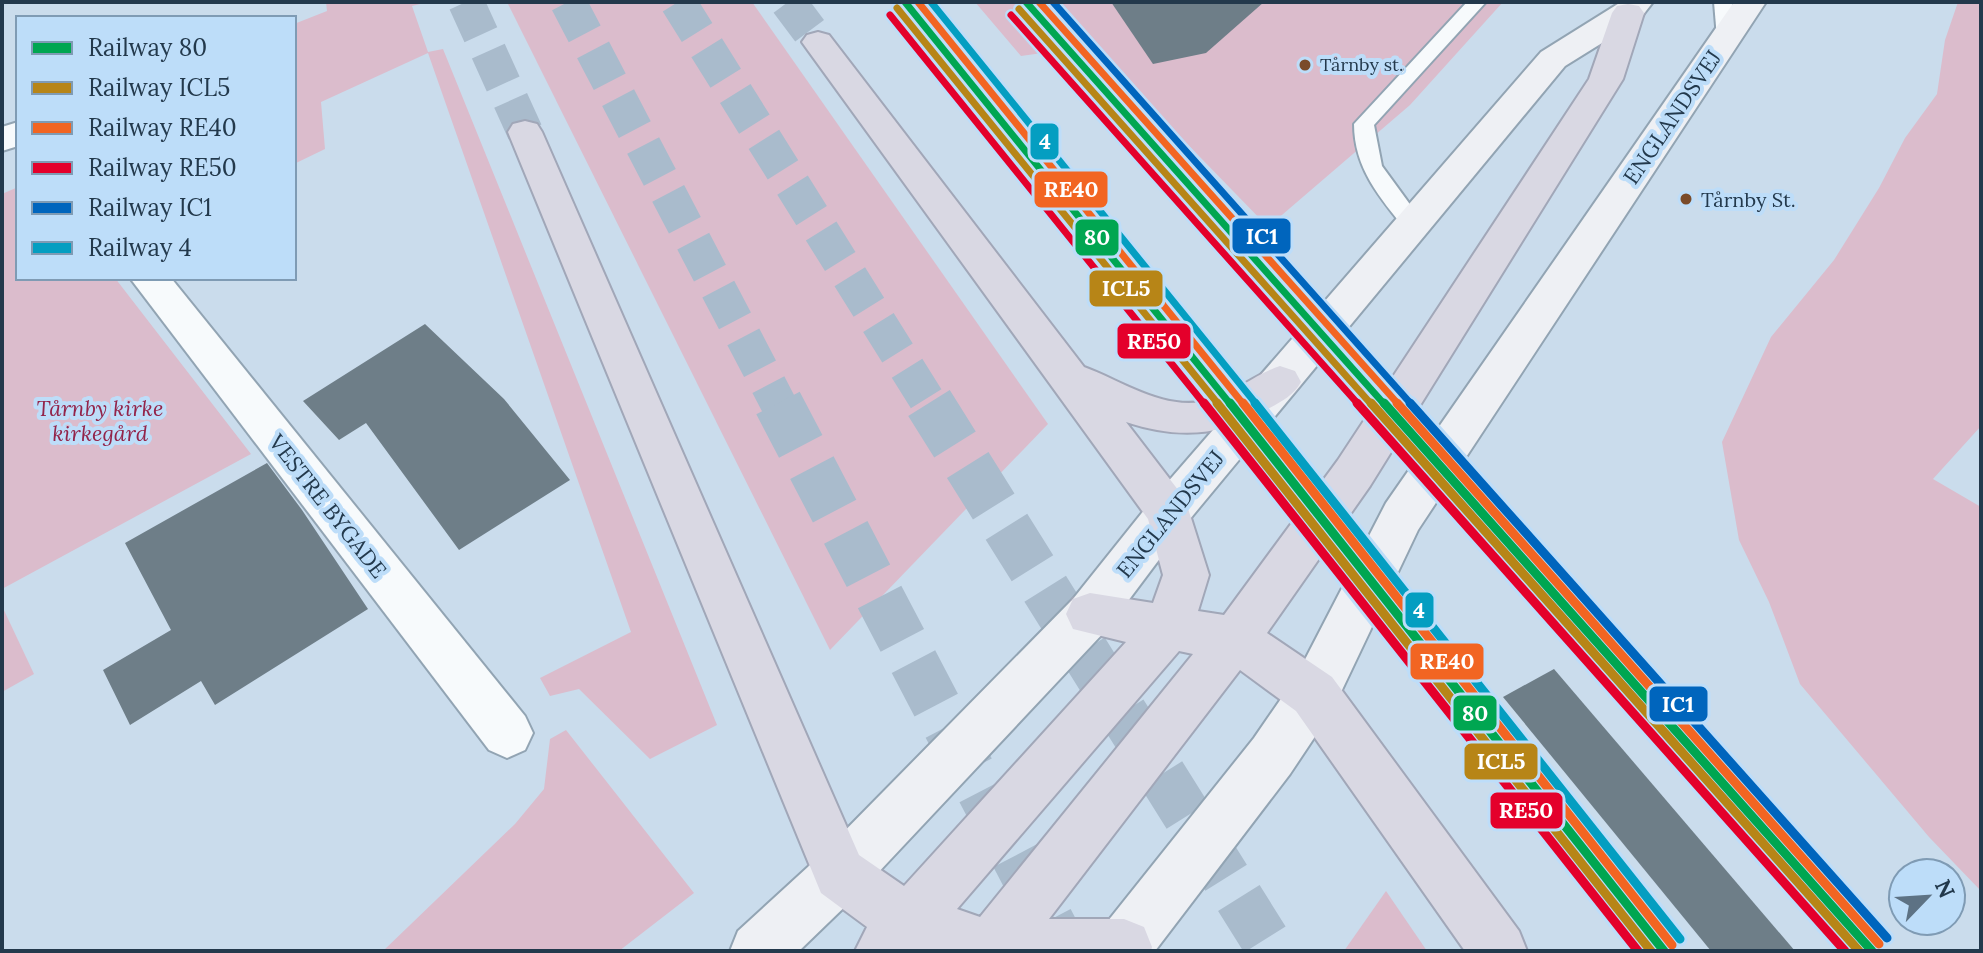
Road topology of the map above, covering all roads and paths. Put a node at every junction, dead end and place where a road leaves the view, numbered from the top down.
1 (1477, 2) edge
2 (1750, 2) edge
3 (1632, 8) edge
4 (1724, 20) edge
5 (818, 42) tunnel mouth
6 (525, 132) tunnel mouth
7 (1414, 225) junction
8 (151, 280) edge
9 (1068, 376) junction
10 (1280, 382) junction
11 (1169, 512) junction
12 (1090, 614) junction
13 (1169, 627) junction
14 (1235, 639) junction
15 (1314, 694) junction
16 (507, 733) dead end
17 (840, 874) junction
18 (895, 937) edge
19 (1122, 949) edge
20 (989, 950) edge
21 (758, 951) edge
22 (1499, 951) edge

1 - 7 lane
2 - 4 street, ENGLANDSVEJ
3 - 7 street, ENGLANDSVEJ
3 - 14 highway
4 - 15 street, ENGLANDSVEJ
5 - 9 highway
6 - 17 highway
7 - 10 street, ENGLANDSVEJ
8 - 16 street, VESTRE BYGADE
9 - 10 highway
9 - 11 highway
10 - 11 street, ENGLANDSVEJ
11 - 12 street, ENGLANDSVEJ
11 - 13 highway
12 - 13 highway
12 - 17 street, ENGLANDSVEJ
13 - 14 highway
13 - 18 highway
14 - 15 highway
14 - 20 highway
15 - 19 street, ENGLANDSVEJ
15 - 22 highway
17 - 18 highway
17 - 21 street, ENGLANDSVEJ
18 - 20 highway
19 - 20 highway

